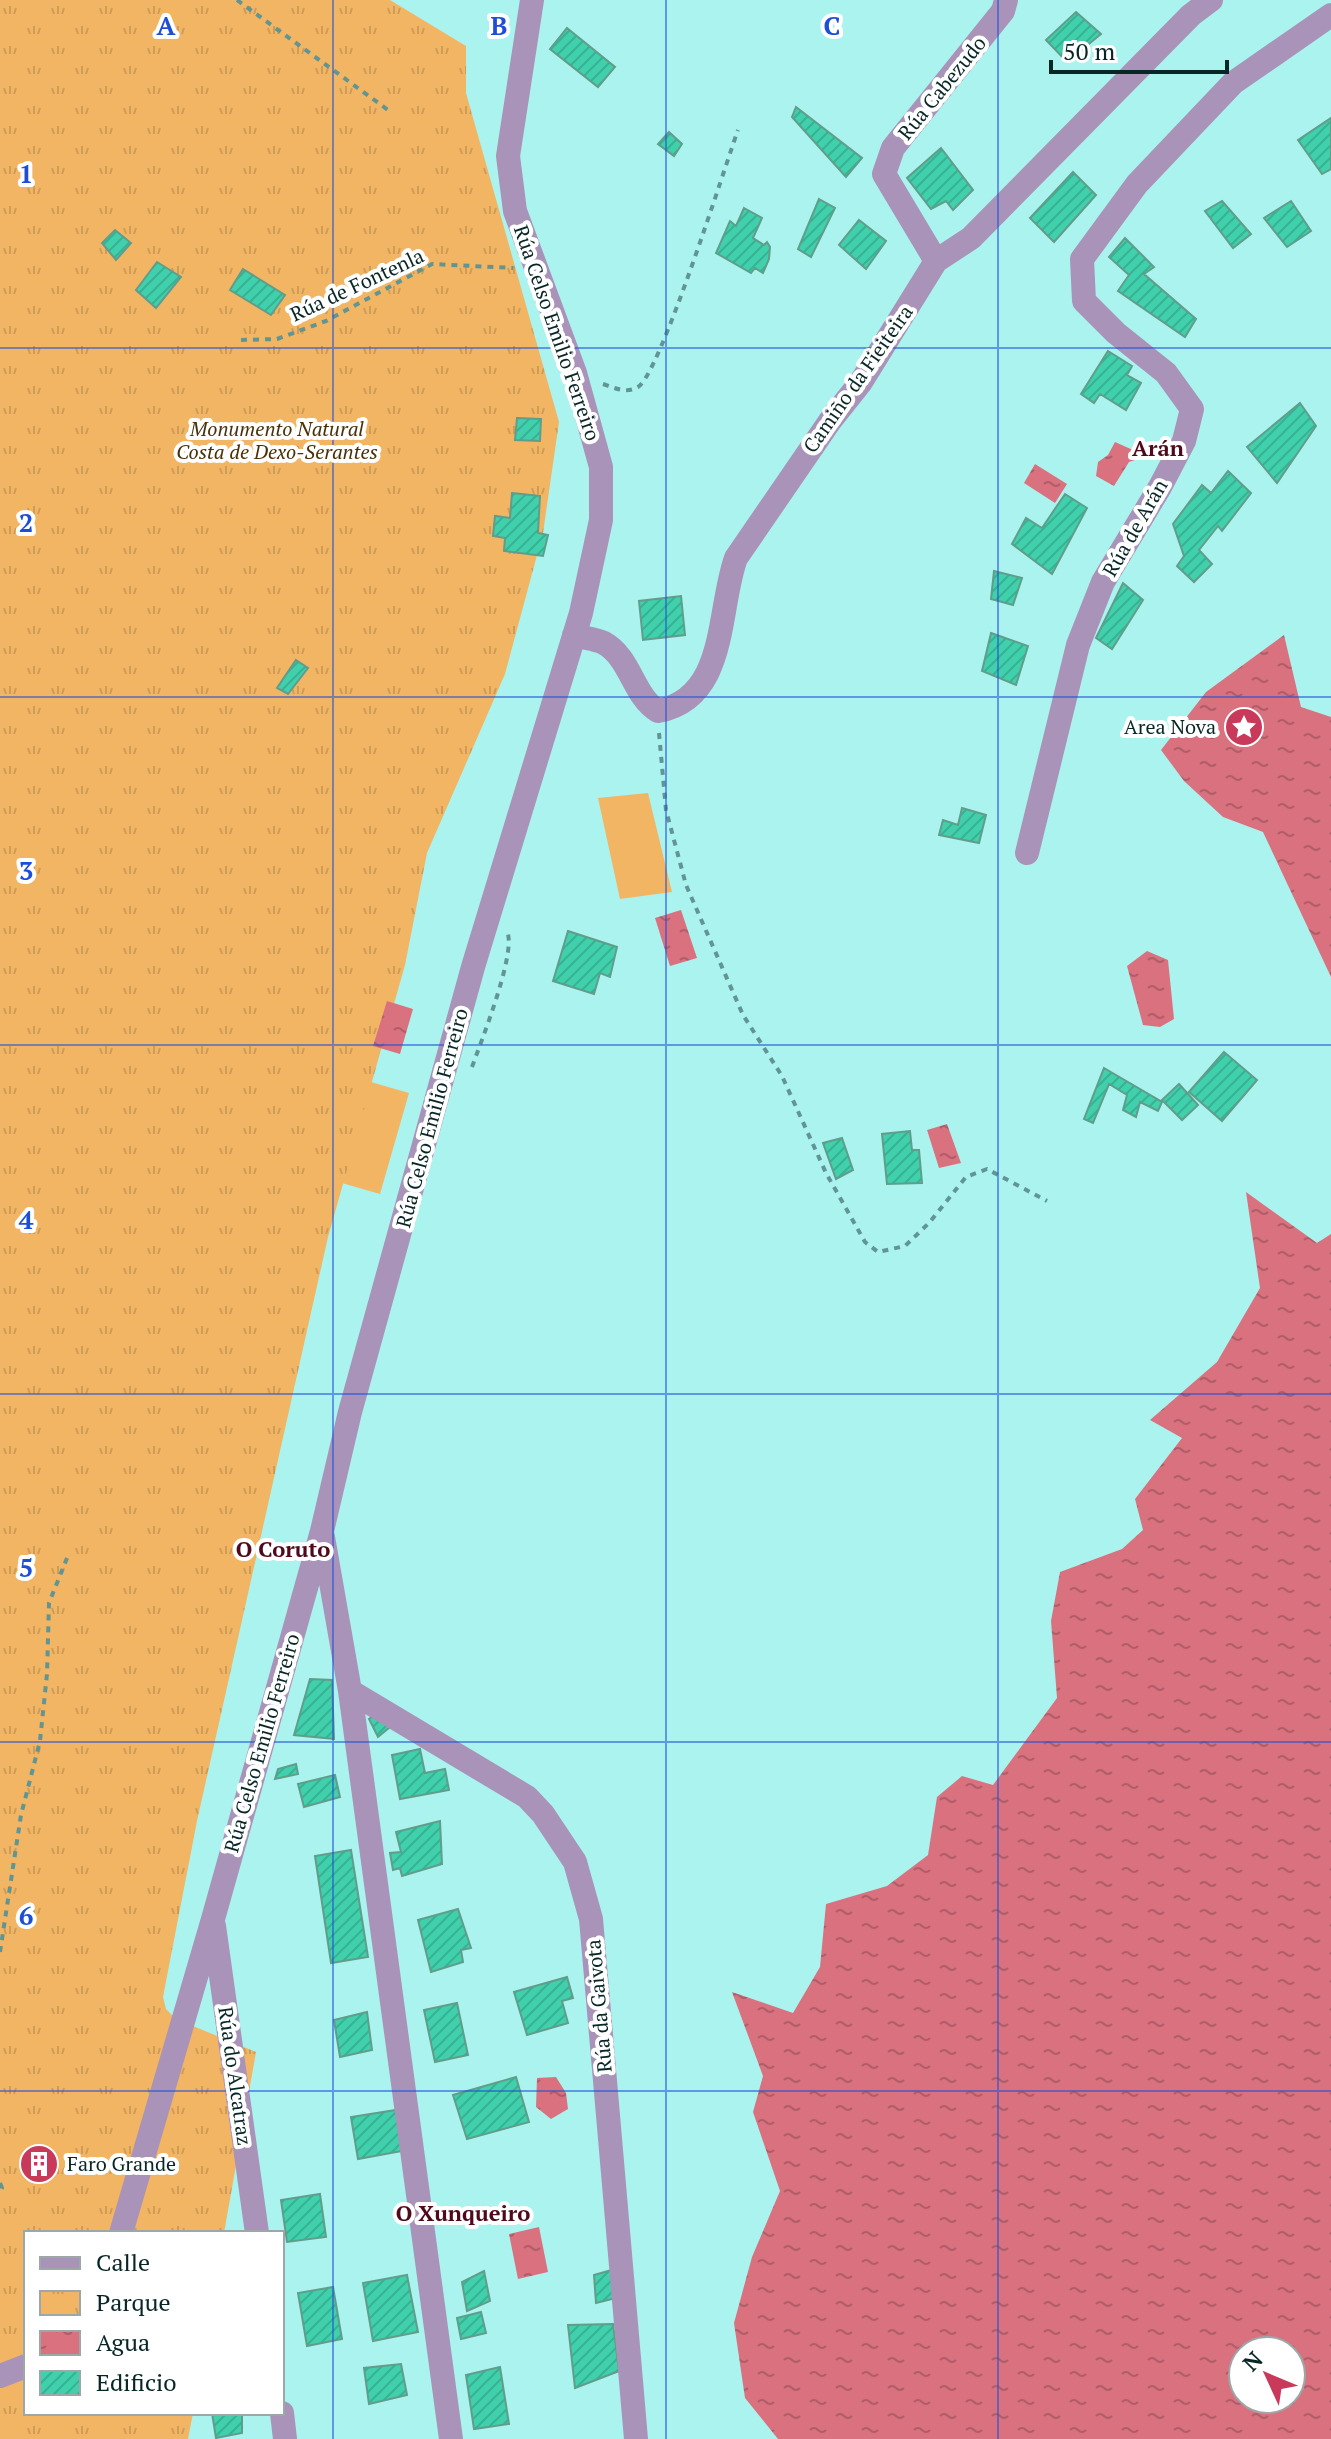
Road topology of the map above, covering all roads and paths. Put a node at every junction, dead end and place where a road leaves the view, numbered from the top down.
1 (237, 0) edge
2 (532, 0) edge
3 (1006, 0) edge
4 (1211, 0) edge
5 (1331, 15) edge
6 (388, 110) dead end
7 (738, 130) dead end
8 (535, 261) junction
9 (936, 261) junction
10 (241, 340) dead end
11 (575, 373) junction
12 (574, 635) junction
13 (658, 711) junction
14 (1027, 853) dead end
15 (1047, 1201) dead end
16 (322, 1531) junction
17 (67, 1558) dead end
18 (350, 1691) junction
19 (213, 1919) junction
20 (0, 1952) edge
21 (122, 2231) edge
22 (257, 2231) edge
23 (24, 2367) edge
24 (0, 2376) edge
25 (282, 2415) edge
26 (285, 2439) edge
27 (451, 2439) edge
28 (636, 2439) edge

1 - 6 path
2 - 8 street, Rúa Celso Emilio Ferreiro
3 - 9 street, Rúa Cabezudo
4 - 9 street, Camiño da Fieiteira
5 - 14 street, Rúa de Arán
7 - 11 path
8 - 10 path, Rúa de Fontenla
8 - 11 street, Rúa Celso Emilio Ferreiro
9 - 13 street, Camiño da Fieiteira
11 - 12 street, Rúa Celso Emilio Ferreiro
12 - 13 street
12 - 16 street, Rúa Celso Emilio Ferreiro
13 - 15 path
16 - 18 street
16 - 19 street, Rúa Celso Emilio Ferreiro
17 - 20 path
18 - 27 street
18 - 28 street, Rúa da Gaivota
19 - 21 street, Rúa Celso Emilio Ferreiro
19 - 22 street, Rúa do Alcatraz
23 - 24 street
25 - 26 street

